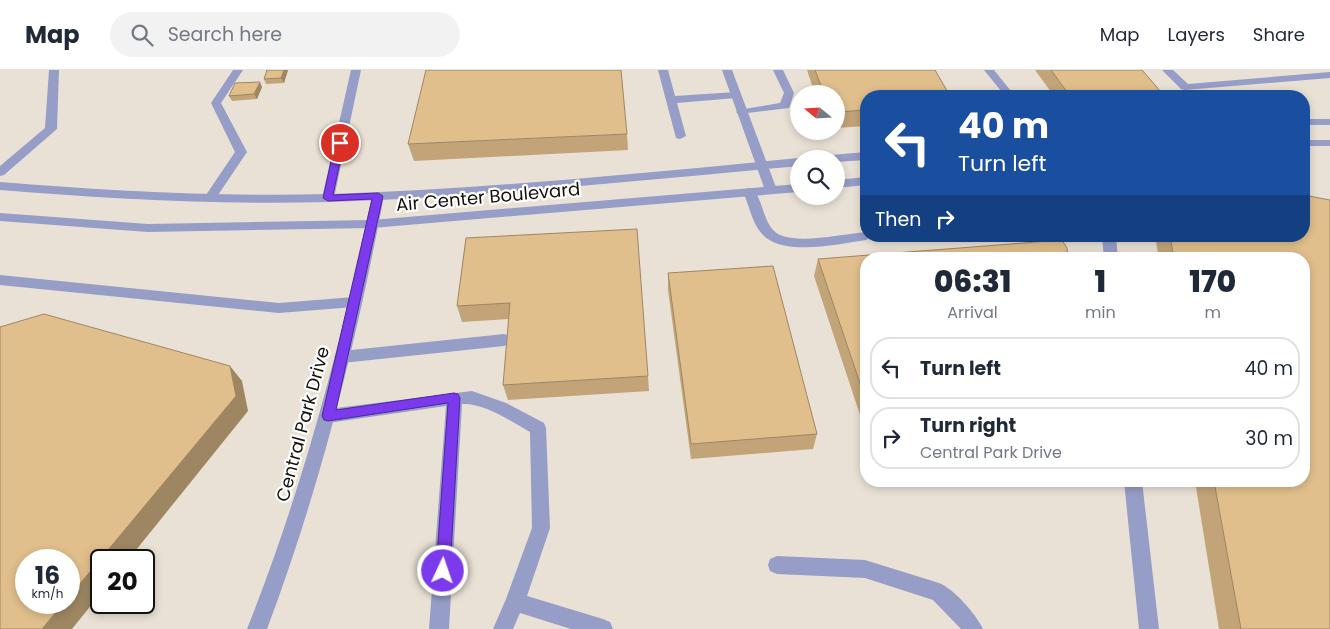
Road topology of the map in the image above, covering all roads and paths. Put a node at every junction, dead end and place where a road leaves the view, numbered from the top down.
1 (54, 70) edge
2 (238, 70) edge
3 (356, 70) edge
4 (663, 70) edge
5 (726, 70) edge
6 (778, 70) edge
7 (989, 70) edge
8 (1167, 70) edge
9 (1330, 75) edge
10 (1005, 90) edge
11 (736, 95) junction
12 (670, 100) junction
13 (742, 112) junction
14 (1310, 122) edge
15 (1330, 122) edge
16 (680, 136) dead end
17 (1330, 143) edge
18 (1310, 144) edge
19 (860, 157) edge
20 (845, 158) edge
21 (790, 163) edge
22 (762, 165) junction
23 (0, 172) edge
24 (860, 182) edge
25 (845, 183) edge
26 (0, 186) edge
27 (790, 189) edge
28 (772, 190) junction
29 (749, 192) junction
30 (378, 196) junction
31 (210, 198) junction
32 (328, 198) junction
33 (0, 217) edge
34 (372, 224) junction
35 (860, 237) edge
36 (0, 280) edge
37 (354, 302) junction
38 (504, 340) dead end
39 (342, 357) junction
40 (454, 398) junction
41 (328, 416) junction
42 (1134, 487) edge
43 (777, 565) dead end
44 (515, 602) junction
45 (257, 629) edge
46 (439, 629) edge
47 (503, 629) edge
48 (604, 629) edge
49 (973, 629) edge
50 (1149, 629) edge

1 - 23 street
2 - 31 street
3 - 32 street
4 - 12 street
5 - 11 street
6 - 13 street
7 - 10 street
8 - 9 street
11 - 12 street
11 - 13 street
12 - 16 street
13 - 22 street
14 - 15 street
17 - 18 street
19 - 20 street
21 - 22 street, Air Center Boulevard
22 - 28 street
22 - 30 street, Air Center Boulevard
24 - 25 street
26 - 31 street, Air Center Boulevard
27 - 28 street, Air Center Boulevard
28 - 29 street, Air Center Boulevard
29 - 34 street, Air Center Boulevard
29 - 35 street
30 - 32 street, Air Center Boulevard
30 - 34 street, Central Park Drive
31 - 32 street, Air Center Boulevard
33 - 34 street, Air Center Boulevard
34 - 37 street, Central Park Drive
36 - 37 street
37 - 39 street, Central Park Drive
38 - 39 street
39 - 41 street, Central Park Drive
40 - 41 street
40 - 44 street
40 - 46 street
41 - 45 street, Central Park Drive
42 - 50 street
43 - 49 street
44 - 47 street
44 - 48 street

